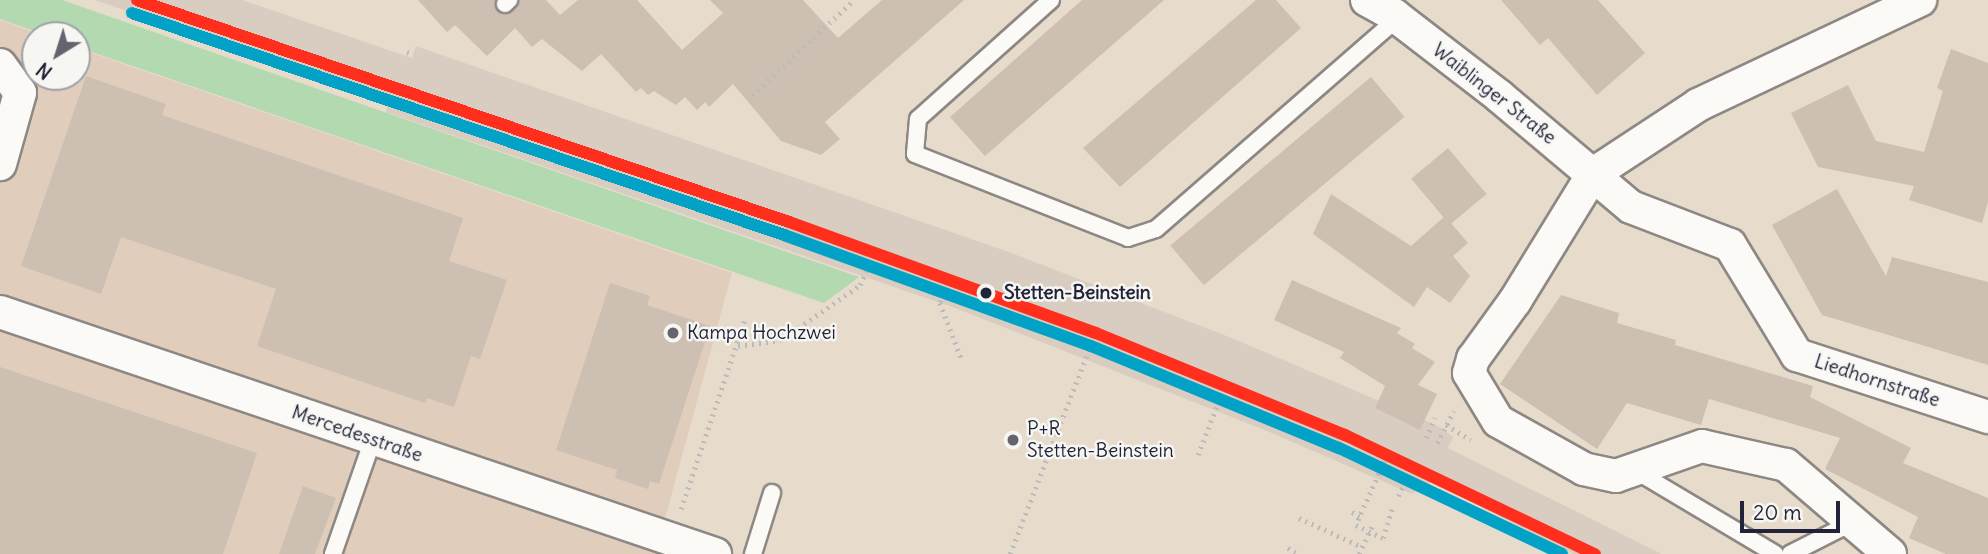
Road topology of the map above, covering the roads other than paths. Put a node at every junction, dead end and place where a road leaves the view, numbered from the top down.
1 (1051, 0) edge
2 (1920, 0) edge
3 (1391, 8) edge
4 (0, 65) edge
5 (0, 164) edge
6 (1593, 174) junction
7 (0, 312) edge
8 (1988, 416) edge
9 (373, 439) junction
10 (1636, 471) junction
11 (772, 493) dead end
12 (1853, 522) junction
13 (708, 553) edge
14 (332, 554) edge
15 (753, 554) edge
16 (1774, 554) edge
17 (1790, 554) edge
18 (1890, 554) edge

1 - 3 lane
2 - 6 street
3 - 6 street, Waiblinger Straße
4 - 5 street
6 - 8 street, Liedhornstraße
6 - 10 street
7 - 9 street, Mercedesstraße
9 - 13 street, Mercedesstraße
9 - 14 lane
10 - 12 street
10 - 16 lane
11 - 15 lane
12 - 17 lane
12 - 18 street

